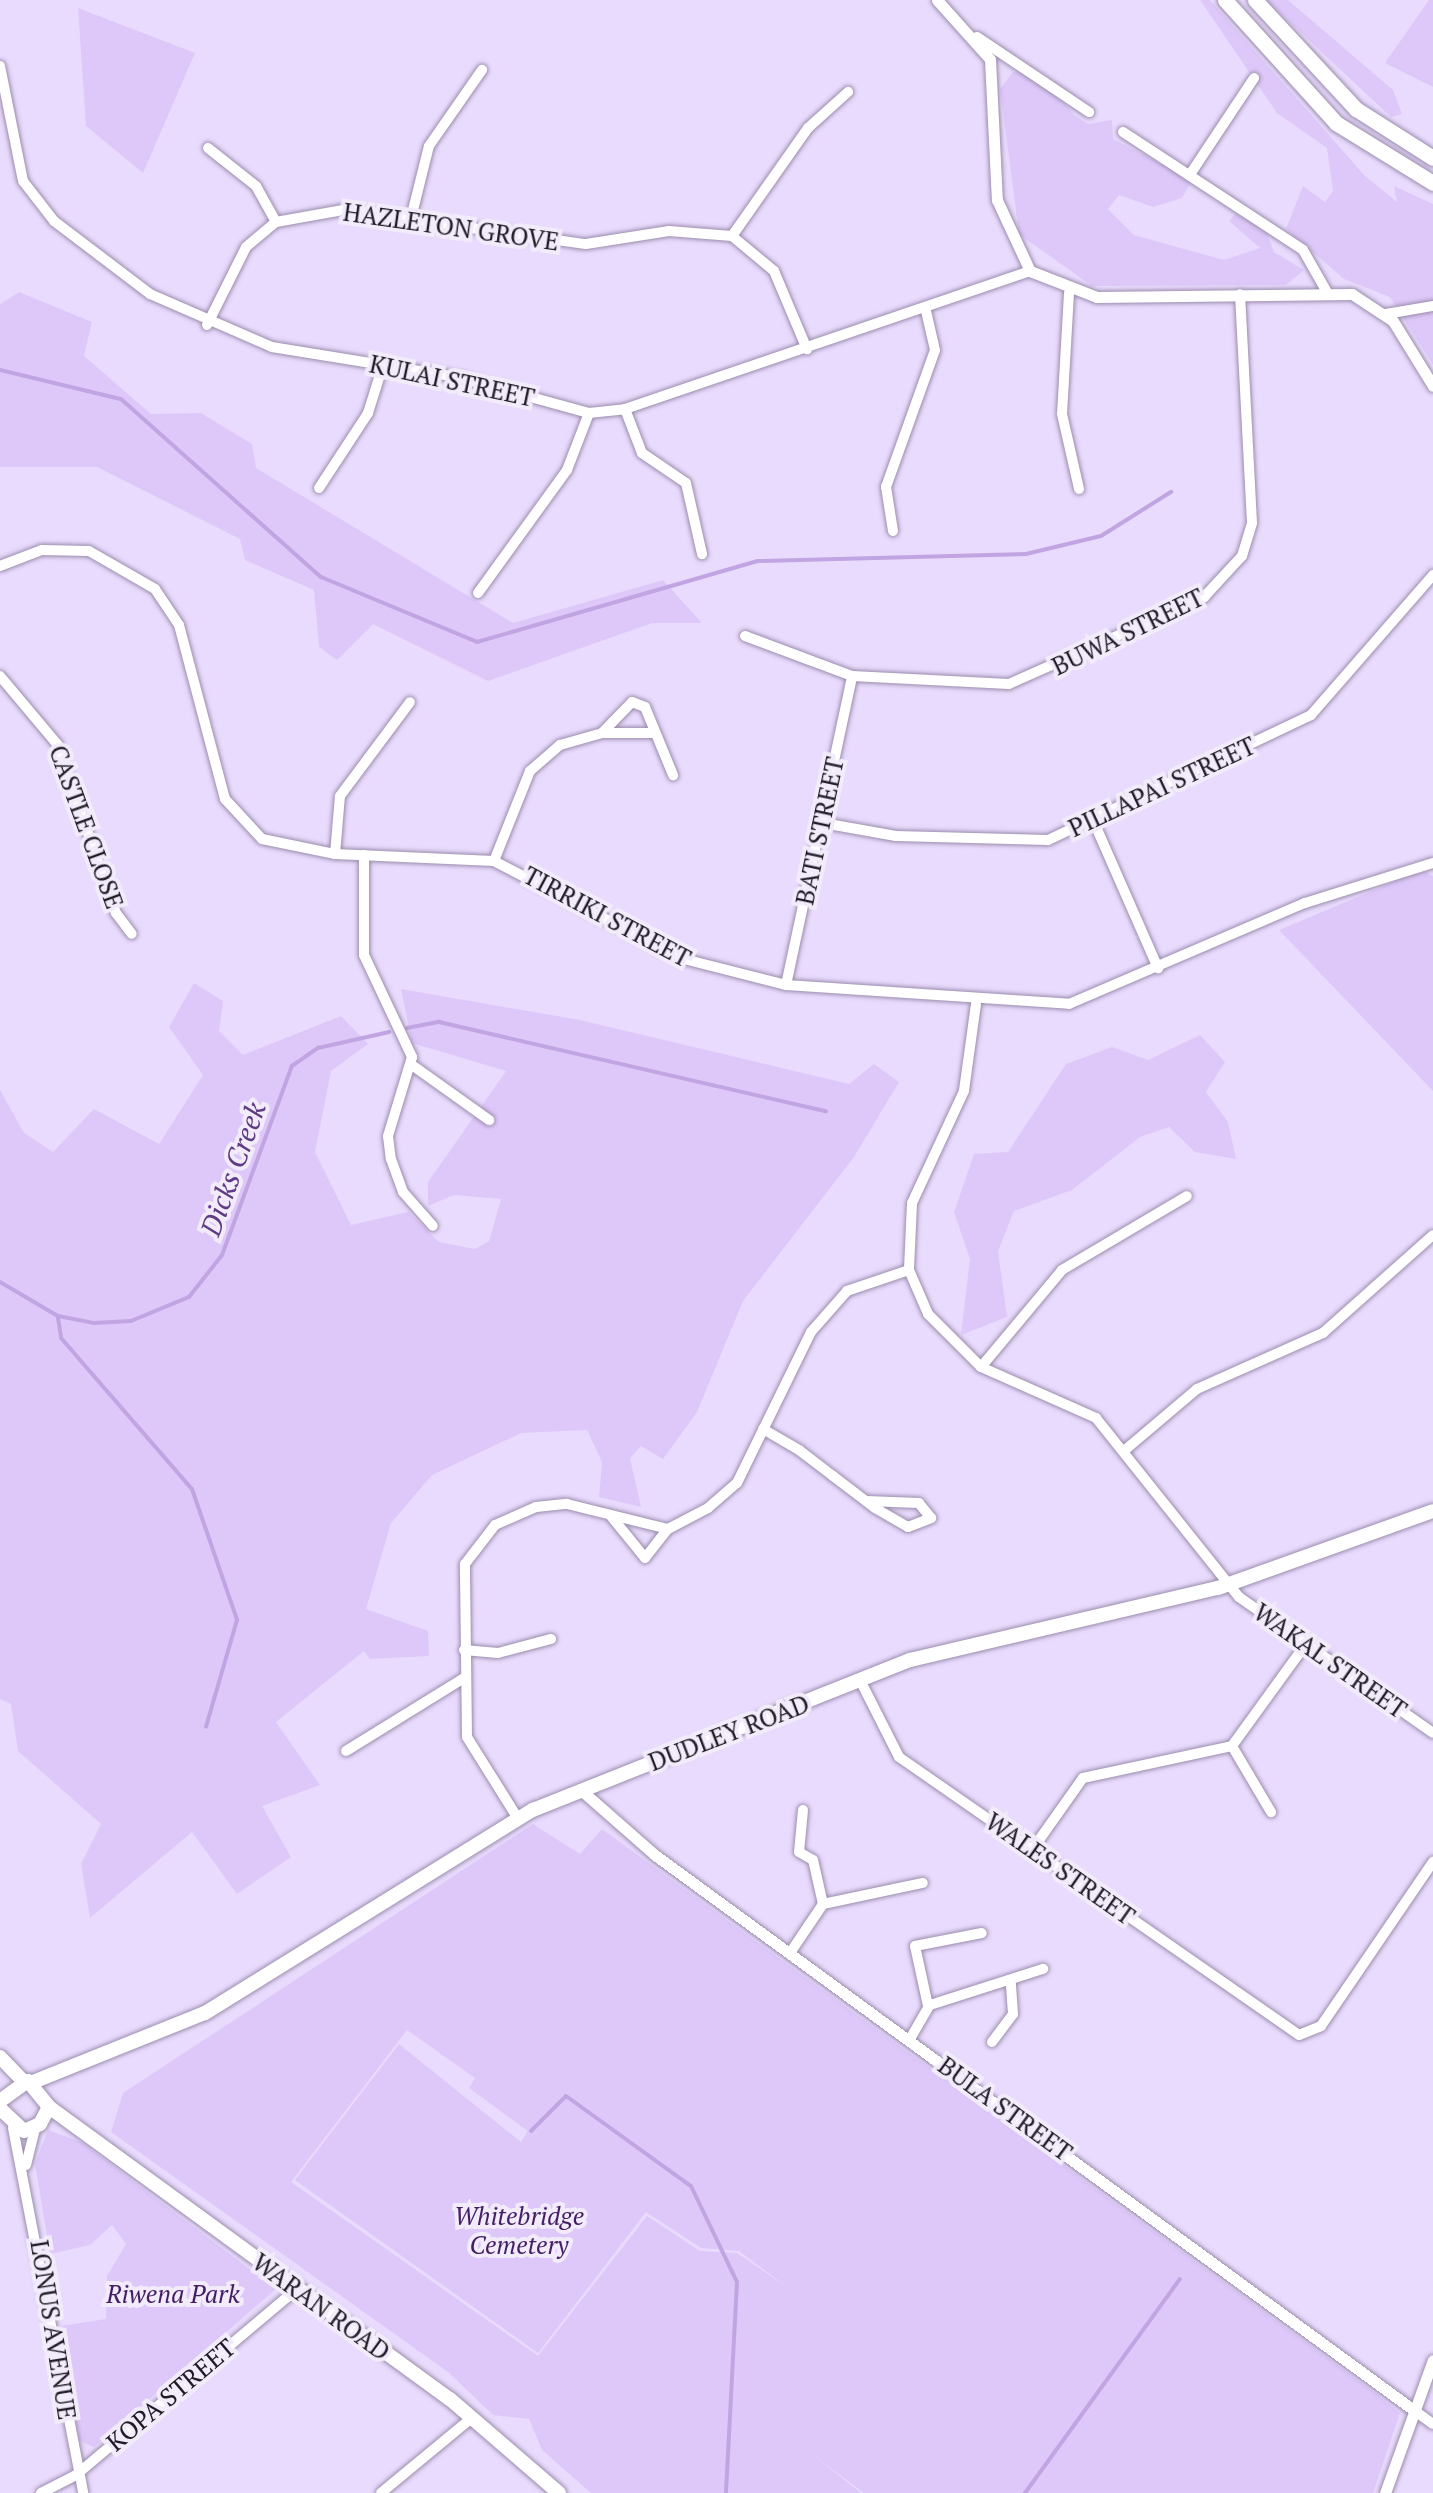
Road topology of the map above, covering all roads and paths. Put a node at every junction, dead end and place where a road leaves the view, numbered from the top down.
1 (937, 0) edge
2 (1224, 0) edge
3 (1256, 0) edge
4 (977, 37) junction
5 (0, 66) edge
6 (482, 70) dead end
7 (1254, 78) dead end
8 (848, 92) dead end
9 (1089, 112) dead end
10 (1124, 132) dead end
11 (208, 148) dead end
12 (1433, 158) edge
13 (1191, 172) junction
14 (1433, 183) edge
15 (411, 218) junction
16 (276, 222) junction
17 (732, 236) junction
18 (1030, 270) junction
19 (1327, 292) junction
20 (1069, 293) junction
21 (1240, 294) junction
22 (1433, 306) edge
23 (926, 312) junction
24 (1386, 314) junction
25 (207, 324) junction
26 (807, 349) junction
27 (383, 366) junction
28 (1433, 386) edge
29 (625, 409) junction
30 (589, 413) junction
31 (319, 488) dead end
32 (1079, 489) dead end
33 (893, 531) dead end
34 (702, 554) dead end
35 (0, 566) edge
36 (1433, 576) edge
37 (478, 593) dead end
38 (745, 636) dead end
39 (0, 676) edge
40 (852, 676) junction
41 (410, 702) dead end
42 (602, 733) junction
43 (653, 733) junction
44 (674, 776) dead end
45 (1093, 820) junction
46 (824, 823) junction
47 (335, 854) junction
48 (364, 855) junction
49 (494, 861) junction
50 (1433, 863) edge
51 (132, 934) dead end
52 (1158, 968) junction
53 (786, 985) junction
54 (976, 1004) junction
55 (412, 1064) junction
56 (489, 1120) dead end
57 (1187, 1196) dead end
58 (432, 1226) dead end
59 (1433, 1235) edge
60 (910, 1270) junction
61 (981, 1367) junction
62 (762, 1429) junction
63 (1126, 1450) junction
64 (866, 1501) junction
65 (1433, 1511) edge
66 (611, 1516) junction
67 (668, 1529) junction
68 (1234, 1583) junction
69 (551, 1639) dead end
70 (1305, 1645) junction
71 (464, 1650) junction
72 (464, 1678) junction
73 (861, 1682) junction
74 (1433, 1733) edge
75 (1232, 1746) junction
76 (346, 1751) dead end
77 (582, 1791) junction
78 (803, 1810) dead end
79 (1271, 1812) dead end
80 (517, 1817) junction
81 (1032, 1850) junction
82 (1433, 1862) edge
83 (923, 1884) dead end
84 (823, 1904) junction
85 (982, 1933) dead end
86 (790, 1953) junction
87 (1043, 1968) dead end
88 (1011, 1982) junction
89 (928, 2006) junction
90 (910, 2039) junction
91 (992, 2042) dead end
92 (0, 2057) edge
93 (0, 2068) edge
94 (75, 2072) junction
95 (28, 2082) junction
96 (49, 2105) junction
97 (3, 2108) edge
98 (38, 2126) junction
99 (75, 2131) junction
100 (26, 2165) junction
101 (296, 2290) junction
102 (1433, 2360) edge
103 (1415, 2411) junction
104 (472, 2417) junction
105 (1433, 2424) edge
106 (76, 2475) junction
107 (42, 2493) edge
108 (84, 2493) edge
109 (381, 2493) edge
110 (559, 2493) edge
111 (1386, 2493) edge

1 - 4 street
2 - 14 highway
3 - 12 highway
4 - 9 street
4 - 18 street
5 - 25 street, KULAI STREET
6 - 15 street
7 - 13 street
8 - 17 street
10 - 13 street
11 - 16 street
13 - 19 street
15 - 16 street, HAZLETON GROVE
15 - 17 street, HAZLETON GROVE
16 - 25 street
17 - 26 street
18 - 20 street
18 - 23 street, KULAI STREET
19 - 21 street
19 - 24 street
20 - 21 street
20 - 32 street
21 - 40 street, BUWA STREET
22 - 24 street
23 - 26 street, KULAI STREET
23 - 33 street
24 - 28 street
25 - 27 street, KULAI STREET
26 - 29 street, KULAI STREET
27 - 30 street, KULAI STREET
27 - 31 street
29 - 30 street, KULAI STREET
29 - 34 street
30 - 37 street
35 - 47 street, TIRRIKI STREET
36 - 45 street, PILLAPAI STREET
38 - 40 street, BUWA STREET
39 - 51 street, CASTLE CLOSE
40 - 46 street, BATI STREET
41 - 47 street
42 - 43 street
42 - 43 street
42 - 49 street
43 - 44 street
45 - 46 street, PILLAPAI STREET
45 - 52 street
46 - 53 street, BATI STREET
47 - 48 street, TIRRIKI STREET
48 - 49 street, TIRRIKI STREET
48 - 55 street
49 - 53 street, TIRRIKI STREET
50 - 52 street, TIRRIKI STREET
52 - 54 street, TIRRIKI STREET
53 - 54 street, TIRRIKI STREET
54 - 60 street
55 - 56 street
55 - 58 street
57 - 61 street
59 - 63 street
60 - 61 street, WAKAL STREET
60 - 62 street
61 - 63 street, WAKAL STREET
62 - 64 street
62 - 67 street
63 - 68 street, WAKAL STREET
64 - 64 street
65 - 68 main road, DUDLEY ROAD
66 - 67 street
66 - 67 street
66 - 71 street
68 - 70 street, WAKAL STREET
68 - 73 main road, DUDLEY ROAD
69 - 71 street
70 - 74 street, WAKAL STREET
70 - 75 street
71 - 72 street
72 - 76 street
72 - 80 street
73 - 77 main road, DUDLEY ROAD
73 - 81 street, WALES STREET
75 - 79 street
75 - 81 street
77 - 80 main road, DUDLEY ROAD
77 - 86 street, BULA STREET
78 - 84 street
80 - 94 main road, DUDLEY ROAD
81 - 82 street, WALES STREET
83 - 84 street
84 - 86 street
85 - 89 street
86 - 90 street, BULA STREET
87 - 88 street
88 - 89 street
88 - 91 street
89 - 90 street
90 - 103 street, BULA STREET
92 - 95 main road, WARAN ROAD
93 - 97 main road
94 - 95 main road, DUDLEY ROAD
94 - 96 main road, DUDLEY ROAD
95 - 96 main road, WARAN ROAD
95 - 97 main road, DUDLEY ROAD
96 - 98 main road, DUDLEY ROAD
96 - 99 main road, WARAN ROAD
97 - 98 main road, WARAN ROAD
97 - 100 street, LONUS AVENUE
98 - 99 main road, WARAN ROAD
98 - 100 street, LONUS AVENUE
99 - 101 main road, WARAN ROAD
100 - 106 street, LONUS AVENUE
101 - 104 main road, WARAN ROAD
101 - 106 street, KOPA STREET
102 - 103 street
103 - 105 street, BULA STREET
103 - 111 street
104 - 109 street
104 - 110 main road, WARAN ROAD
106 - 107 street, KOPA STREET
106 - 108 street, LONUS AVENUE

